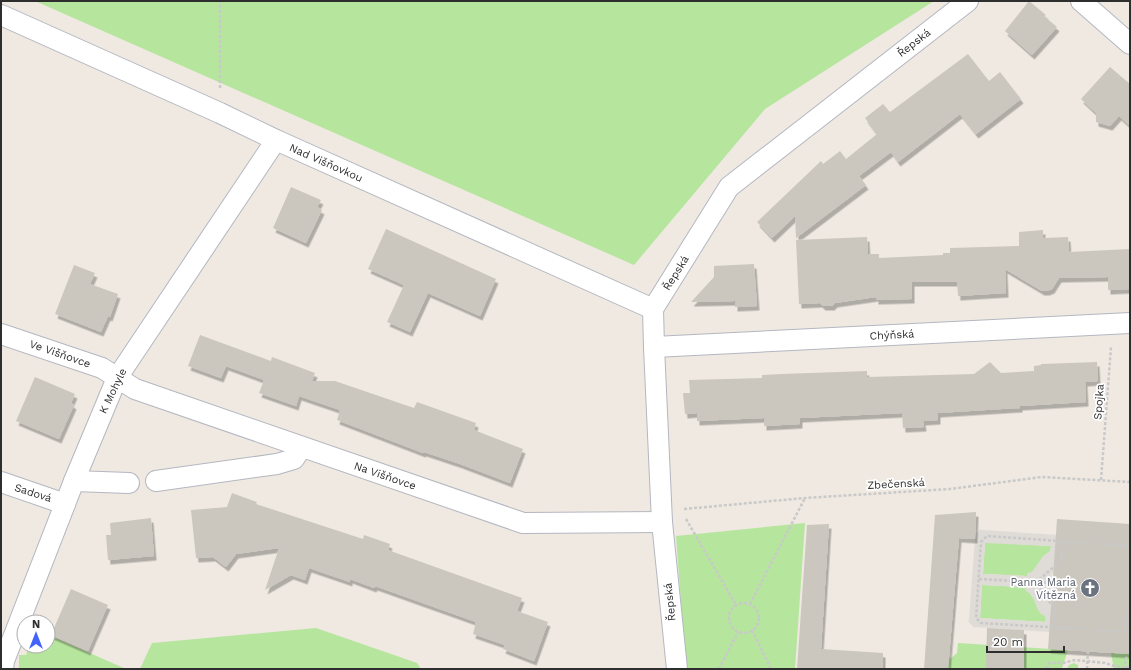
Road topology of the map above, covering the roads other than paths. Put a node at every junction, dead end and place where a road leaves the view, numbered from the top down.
1 (968, 1) edge
2 (1081, 1) edge
3 (1, 15) edge
4 (1130, 44) edge
5 (276, 140) junction
6 (653, 309) junction
7 (1121, 324) edge
8 (1, 334) edge
9 (654, 347) junction
10 (117, 378) junction
11 (302, 447) junction
12 (74, 481) junction
13 (156, 481) dead end
14 (1, 482) edge
15 (129, 483) dead end
16 (65, 504) junction
17 (668, 513) junction
18 (3, 663) edge
19 (677, 669) edge

1 - 6 street, Řepská
2 - 4 street
3 - 5 street, Nad Višňovkou
5 - 6 street, Nad Višňovkou
5 - 10 street, K Mohyle
6 - 9 street, Řepská
7 - 9 street, Chýňská
8 - 10 street, Ve Višňovce
9 - 17 street, Řepská
10 - 11 street, Na Višňovce
10 - 12 street, K Mohyle
11 - 13 street
11 - 17 street, Na Višňovce
12 - 15 street
12 - 16 street, K Mohyle
14 - 16 street, Sadová
16 - 18 street, K Mohyle
17 - 19 street, Řepská

